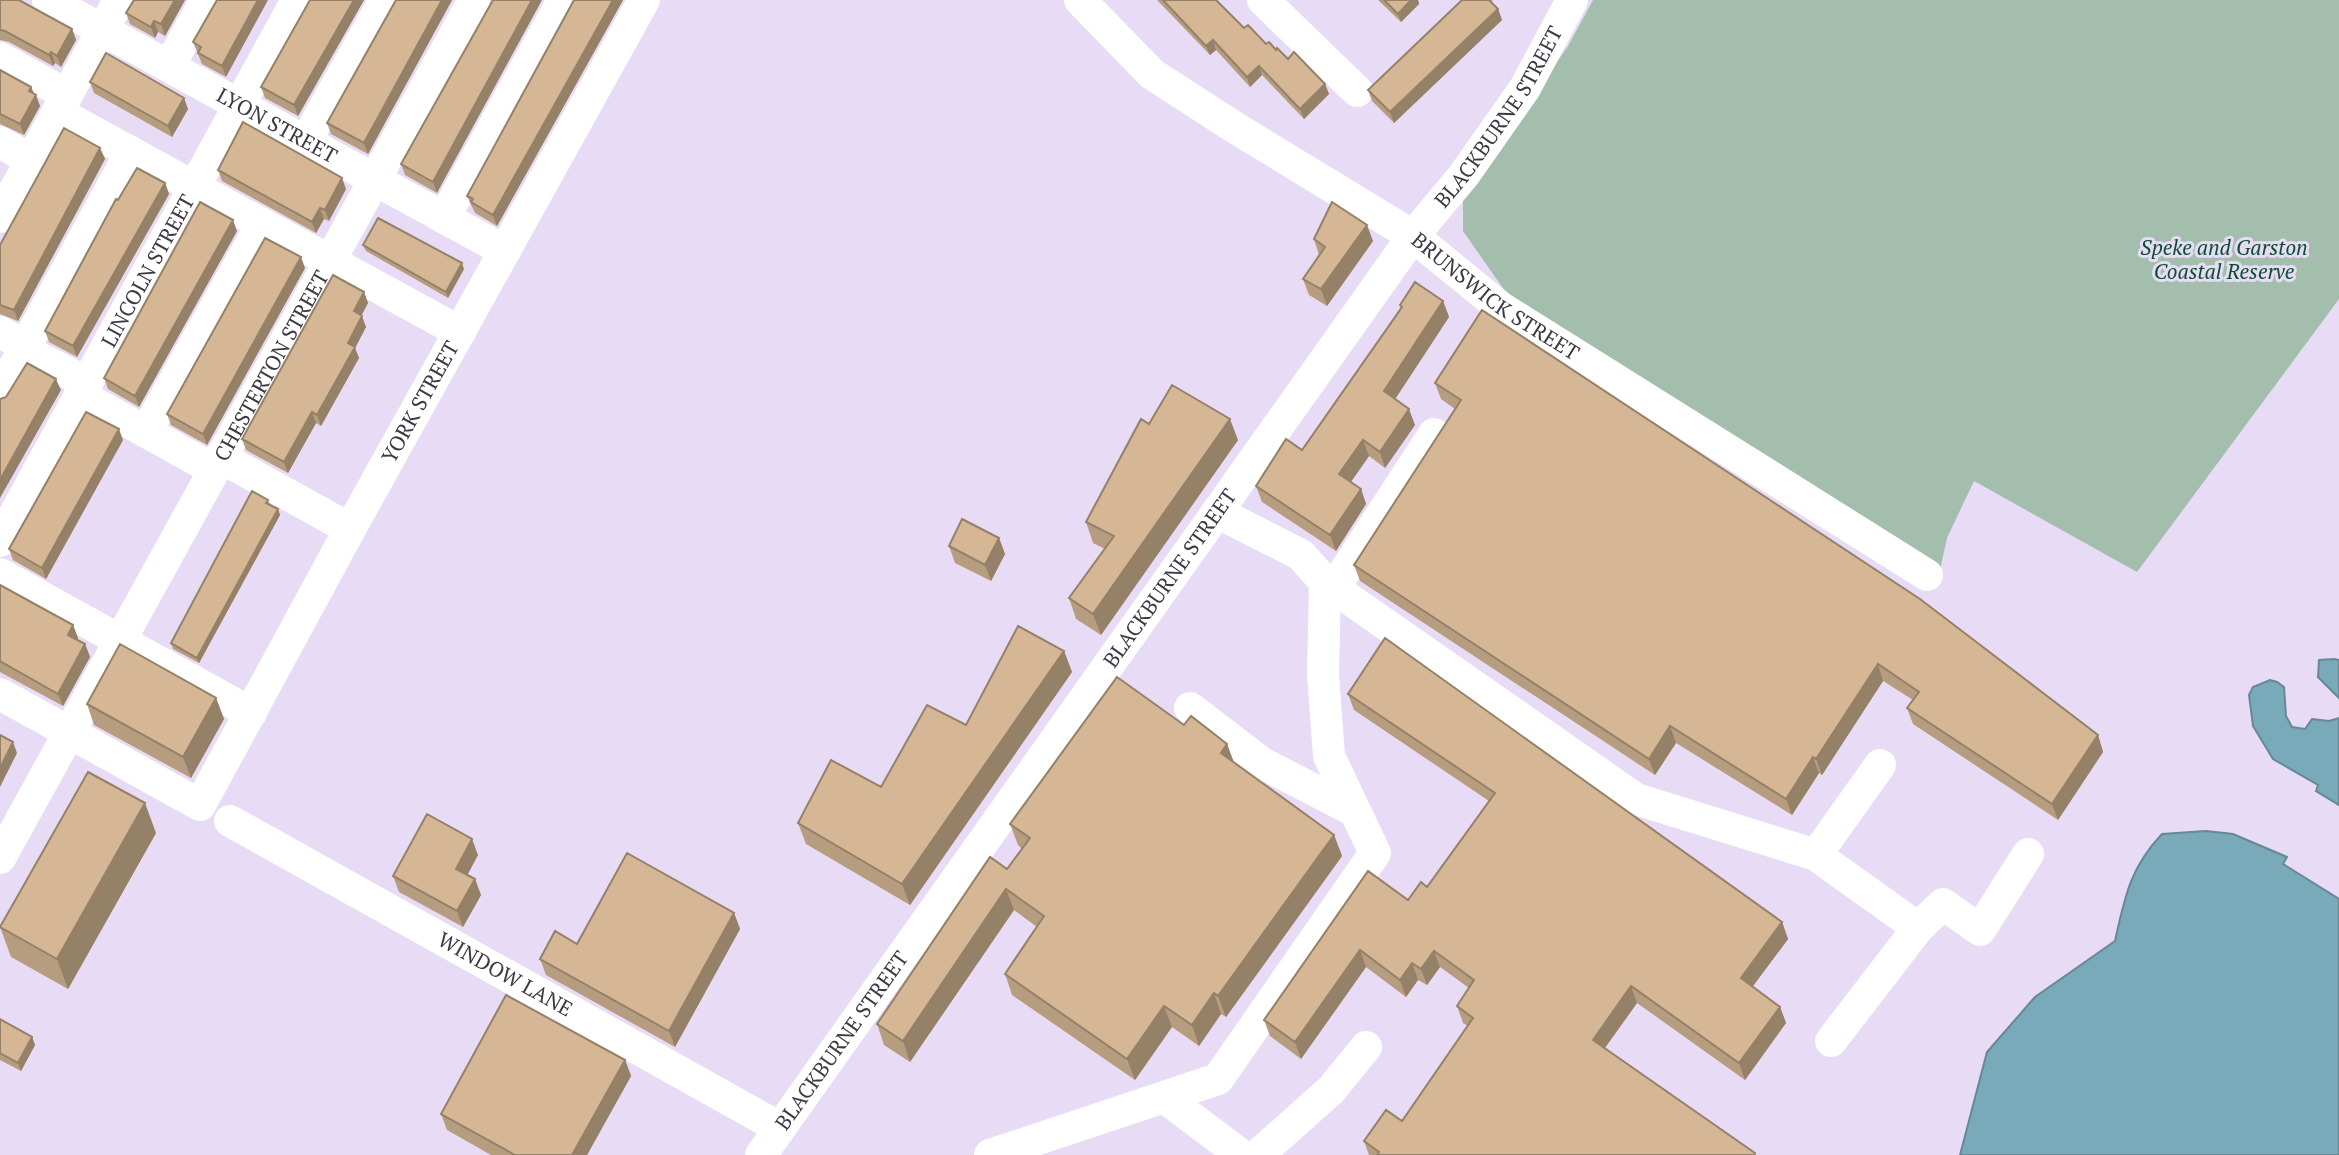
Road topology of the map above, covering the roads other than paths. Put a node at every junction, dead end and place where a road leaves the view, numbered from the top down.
1 (48, 0) edge
2 (119, 0) edge
3 (206, 0) edge
4 (297, 0) edge
5 (385, 0) edge
6 (474, 0) edge
7 (563, 0) edge
8 (644, 0) edge
9 (1080, 0) edge
10 (1264, 0) edge
11 (1572, 0) edge
12 (102, 30) junction
13 (0, 58) edge
14 (169, 66) junction
15 (1357, 91) dead end
16 (62, 104) junction
17 (239, 105) junction
18 (0, 142) edge
19 (305, 142) junction
20 (131, 152) junction
21 (31, 160) junction
22 (374, 179) junction
23 (194, 187) junction
24 (0, 217) edge
25 (444, 218) junction
26 (262, 224) junction
27 (1413, 236) junction
28 (505, 251) junction
29 (329, 261) junction
30 (460, 332) junction
31 (17, 343) edge
32 (84, 389) junction
33 (0, 393) edge
34 (146, 432) junction
35 (1434, 434) dead end
36 (217, 463) junction
37 (1217, 512) junction
38 (350, 529) junction
39 (0, 541) edge
40 (0, 574) edge
41 (1927, 575) dead end
42 (1330, 585) junction
43 (119, 639) junction
44 (0, 694) edge
45 (1191, 708) dead end
46 (251, 713) junction
47 (69, 731) junction
48 (1880, 765) dead end
49 (1353, 810) junction
50 (230, 821) dead end
51 (2028, 854) dead end
52 (1816, 855) junction
53 (0, 858) edge
54 (1918, 928) junction
55 (1831, 1041) dead end
56 (1366, 1047) dead end
57 (1164, 1097) junction
58 (780, 1128) junction
59 (761, 1155) edge
60 (990, 1155) edge
61 (1241, 1155) edge
62 (1258, 1155) edge

1 - 12 street, LYON STREET
2 - 12 street
3 - 14 street
4 - 17 street, LINCOLN STREET
5 - 19 street
6 - 22 street, CHESTERTON STREET
7 - 25 street
8 - 28 street, YORK STREET
9 - 27 street, BRUNSWICK STREET
10 - 15 street
11 - 27 street, BLACKBURNE STREET
12 - 14 street, LYON STREET
12 - 16 street
13 - 16 street
14 - 17 street, LYON STREET
16 - 20 street
16 - 21 street
17 - 19 street, LYON STREET
17 - 23 street, LINCOLN STREET
18 - 21 street
19 - 22 street, LYON STREET
20 - 23 street
20 - 31 street
21 - 24 street
22 - 25 street, LYON STREET
22 - 29 street, CHESTERTON STREET
23 - 26 street
23 - 32 street, LINCOLN STREET
25 - 28 street, LYON STREET
26 - 29 street
26 - 34 street
27 - 37 street, BLACKBURNE STREET
27 - 41 street, BRUNSWICK STREET
28 - 30 street, YORK STREET
29 - 30 street
29 - 36 street, CHESTERTON STREET
30 - 38 street, YORK STREET
31 - 32 street
31 - 33 street
32 - 34 street
32 - 39 street, LINCOLN STREET
34 - 36 street
35 - 42 street
36 - 38 street
36 - 43 street, CHESTERTON STREET
37 - 42 street
37 - 58 street, BLACKBURNE STREET
38 - 46 street, YORK STREET
40 - 43 street
42 - 49 street
42 - 52 street
43 - 46 street
43 - 47 street, CHESTERTON STREET
44 - 47 street
45 - 49 street
46 - 47 street, YORK STREET
47 - 53 street, CHESTERTON STREET
48 - 52 street
49 - 57 street
50 - 58 street, WINDOW LANE
51 - 54 street
52 - 54 street
54 - 55 street
56 - 62 street
57 - 60 street
57 - 61 street
58 - 59 street, BLACKBURNE STREET

